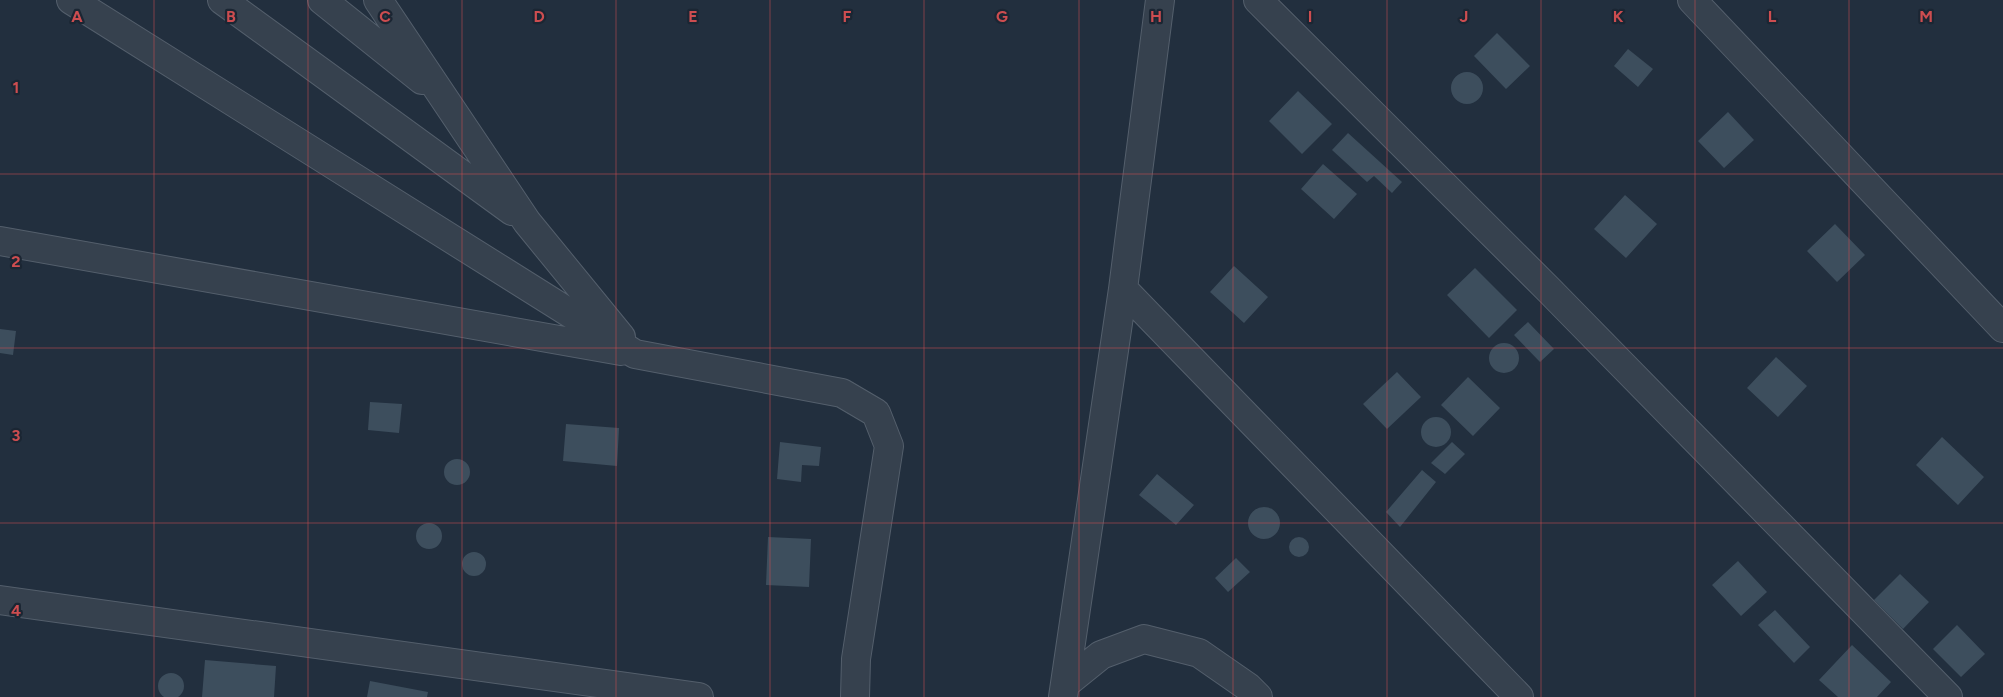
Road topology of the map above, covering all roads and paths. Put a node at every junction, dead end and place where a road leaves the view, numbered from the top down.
1 (72, 0) edge
2 (222, 0) edge
3 (322, 0) edge
4 (378, 0) edge
5 (1160, 0) edge
6 (1258, 0) edge
7 (1692, 0) edge
8 (443, 97) junction
9 (528, 222) junction
10 (0, 241) edge
11 (1123, 289) junction
12 (2003, 328) edge
13 (635, 354) junction
14 (0, 600) edge
15 (1064, 690) edge
16 (699, 697) edge
17 (855, 697) edge
18 (1258, 697) edge
19 (1519, 697) edge
20 (1948, 697) edge

1 - 13 street
2 - 9 street
3 - 8 street
4 - 8 street
5 - 11 street
6 - 20 street
7 - 12 street
8 - 9 street
9 - 13 street
10 - 13 street
11 - 15 street
11 - 19 street
13 - 17 street
14 - 16 street
15 - 18 street

